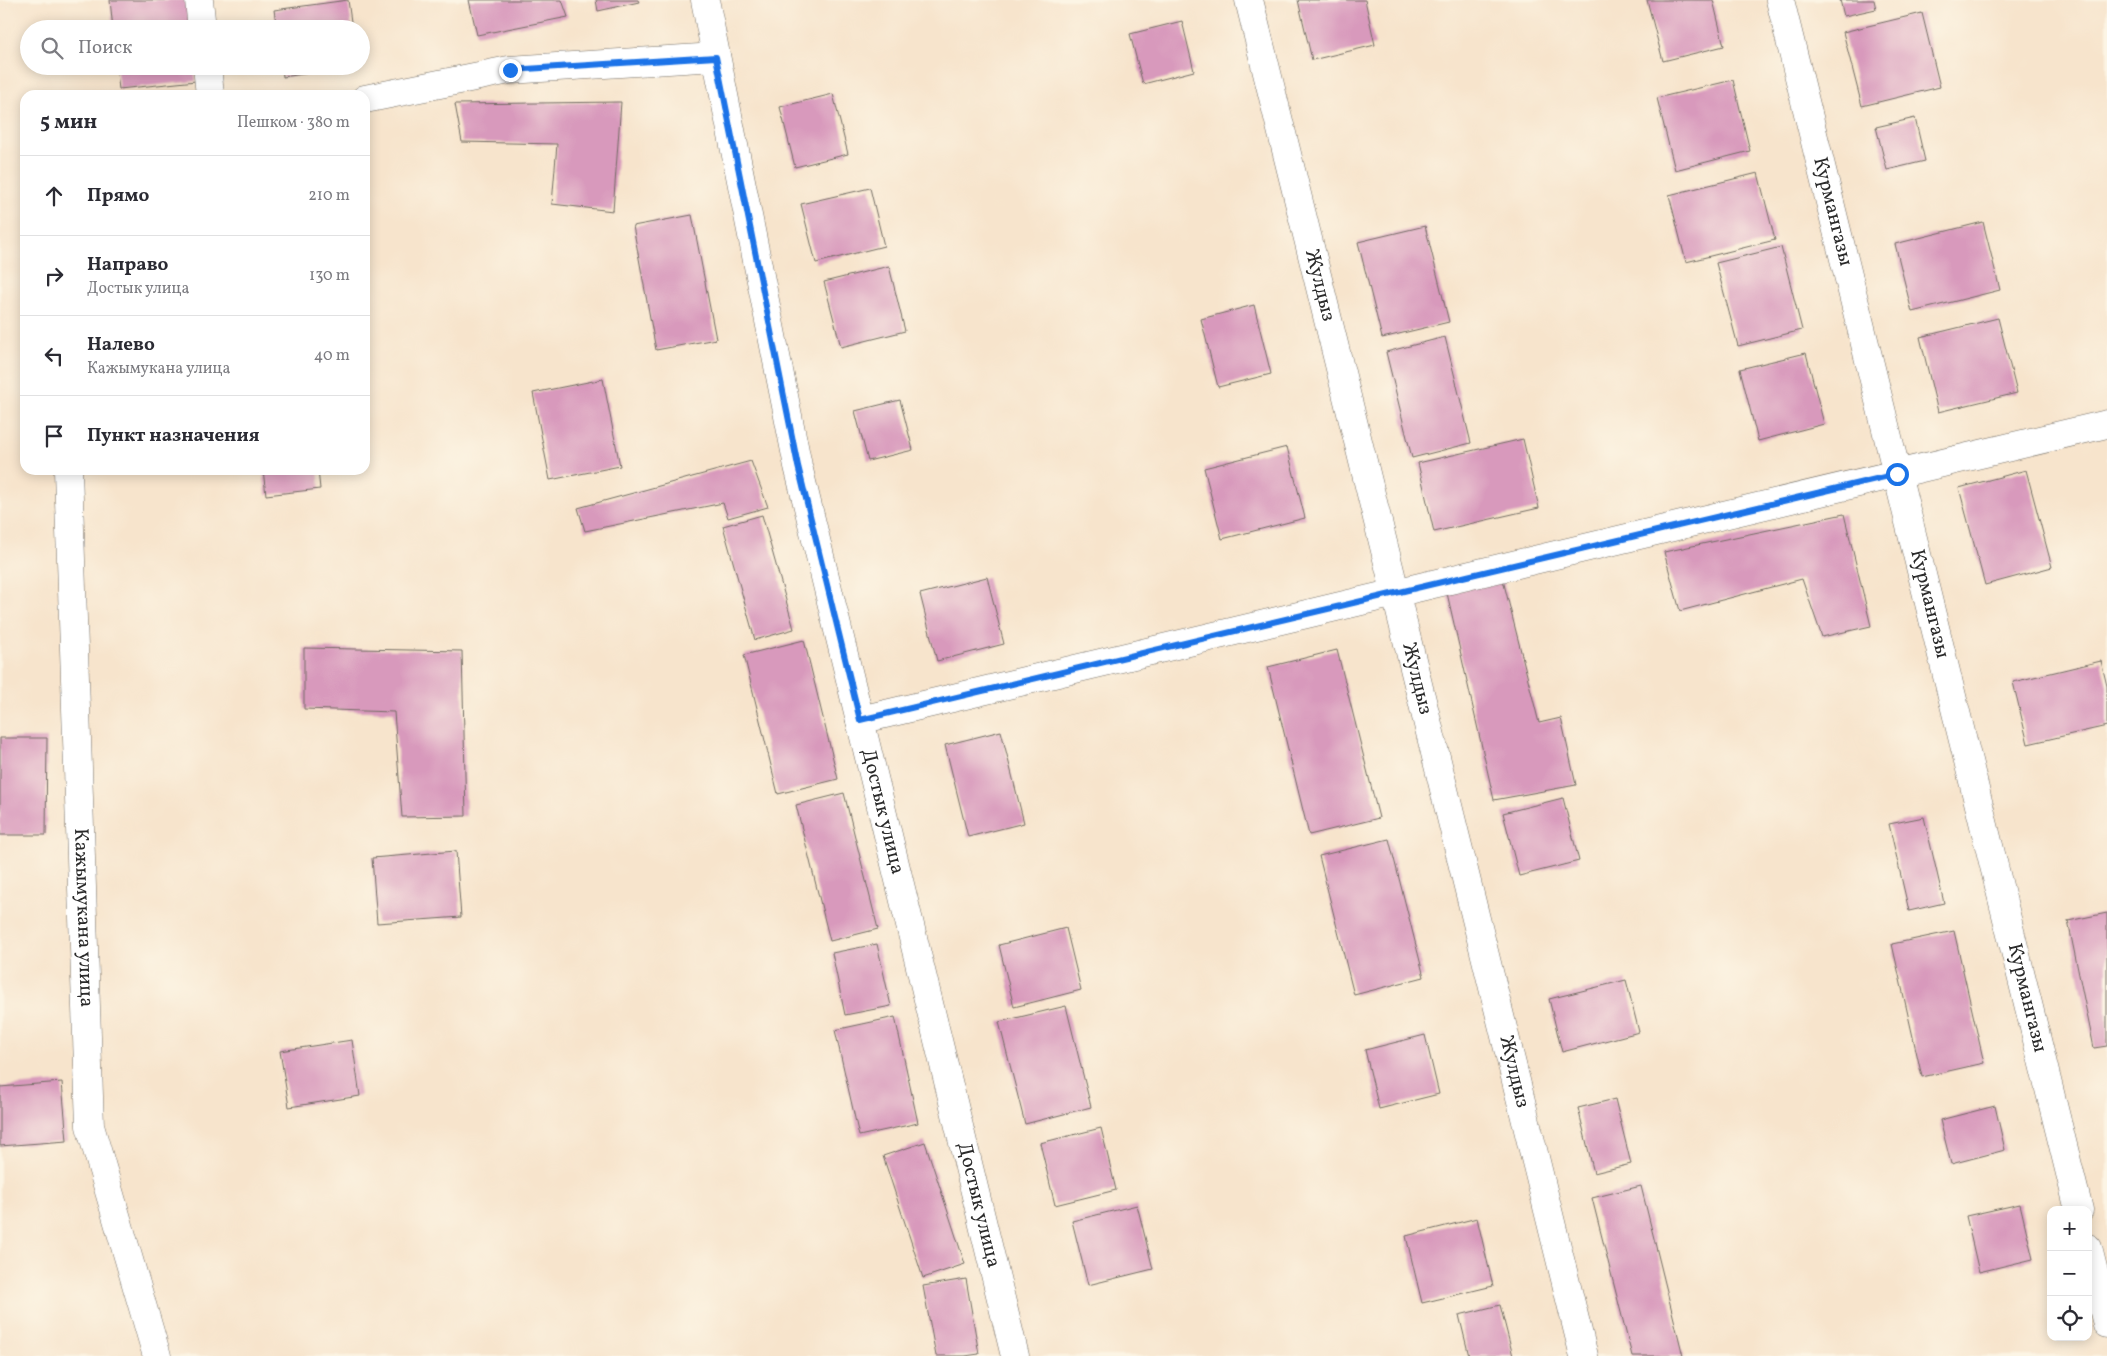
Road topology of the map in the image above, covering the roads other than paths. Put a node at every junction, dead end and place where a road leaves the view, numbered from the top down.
1 (199, 0) edge
2 (705, 0) edge
3 (1249, 0) edge
4 (1780, 0) edge
5 (201, 20) edge
6 (716, 57) junction
7 (208, 75) edge
8 (209, 90) edge
9 (370, 98) edge
10 (2107, 424) edge
11 (1897, 474) junction
12 (68, 475) edge
13 (1396, 593) junction
14 (860, 720) junction
15 (2078, 1206) edge
16 (2089, 1251) edge
17 (2107, 1324) edge
18 (157, 1356) edge
19 (1015, 1356) edge
20 (1584, 1356) edge

1 - 5 street
2 - 6 street, Достык улица
3 - 13 street, Жулдыз
4 - 11 street, Курмангазы
6 - 9 street
6 - 14 street, Достык улица
7 - 8 street
10 - 11 street
11 - 13 street
11 - 15 street, Курмангазы
12 - 18 street, Кажымукана улица
13 - 14 street
13 - 20 street, Жулдыз
14 - 19 street, Достык улица
16 - 17 street

